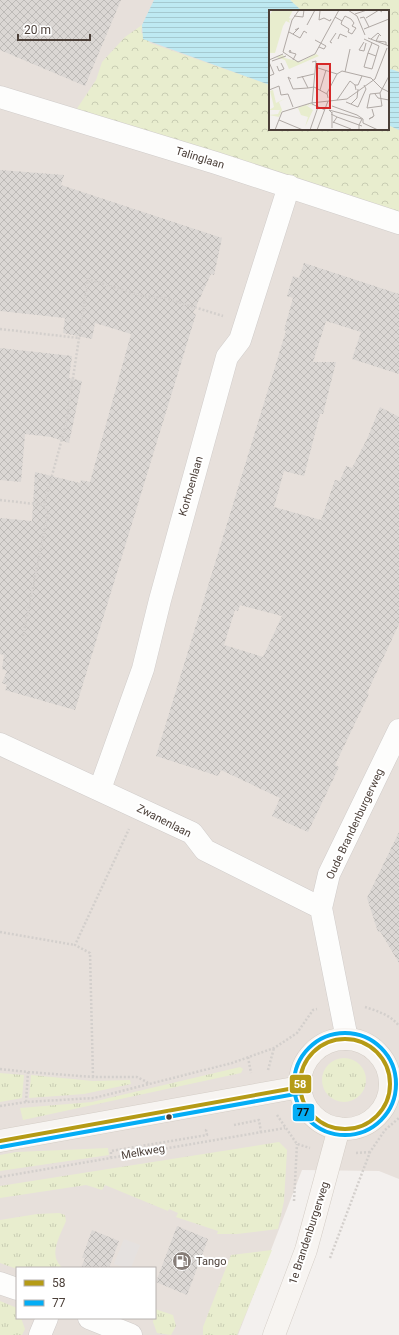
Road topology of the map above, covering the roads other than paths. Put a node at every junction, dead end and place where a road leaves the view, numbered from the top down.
1 (0, 97) edge
2 (289, 186) junction
3 (399, 223) edge
4 (399, 730) edge
5 (0, 744) edge
6 (100, 789) junction
7 (321, 908) junction
8 (346, 1039) junction
9 (394, 1076) edge
10 (300, 1087) junction
11 (339, 1128) junction
12 (0, 1141) edge
13 (0, 1283) edge
14 (16, 1289) edge
15 (47, 1319) edge
16 (91, 1319) edge
17 (40, 1335) edge
18 (131, 1335) edge
19 (274, 1335) edge

1 - 2 street, Talinglaan
2 - 3 street, Talinglaan
2 - 6 street, Korhoenlaan
4 - 7 street, Oude Brandenburgerweg
5 - 6 street, Zwanenlaan
6 - 7 street, Zwanenlaan
7 - 8 street, Oude Brandenburgerweg
8 - 9 street
8 - 10 street
9 - 11 street
10 - 11 street
10 - 12 street
11 - 19 street, 1e Brandenburgerweg
13 - 14 street
15 - 17 street
16 - 18 street

